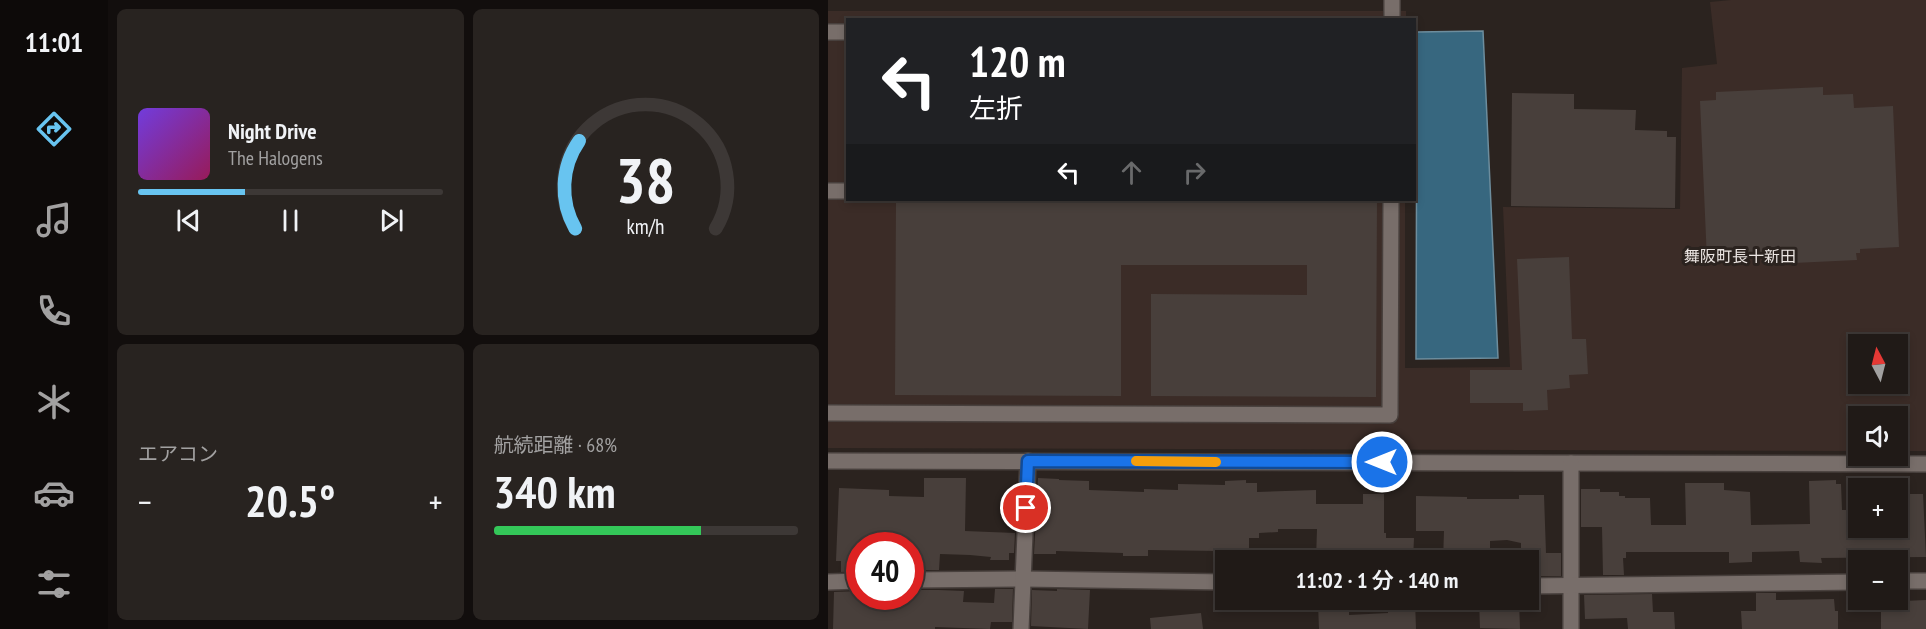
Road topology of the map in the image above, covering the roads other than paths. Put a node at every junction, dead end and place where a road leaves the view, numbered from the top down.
1 (1392, 0) edge
2 (1392, 18) edge
3 (828, 32) edge
4 (846, 32) edge
5 (828, 190) edge
6 (846, 191) edge
7 (1391, 201) edge
8 (828, 413) edge
9 (828, 460) edge
10 (1028, 461) junction
11 (1571, 463) junction
12 (1926, 464) edge
13 (1023, 579) junction
14 (924, 580) edge
15 (846, 581) edge
16 (1908, 581) edge
17 (1926, 581) edge
18 (828, 582) edge
19 (1215, 582) edge
20 (1848, 582) edge
21 (1539, 586) edge
22 (1571, 587) junction
23 (1021, 629) edge
24 (1571, 629) edge

1 - 2 street
3 - 4 street
5 - 6 street
7 - 8 street
9 - 10 street
10 - 11 street
10 - 13 street
11 - 12 street
11 - 22 street
13 - 14 street
13 - 19 street
13 - 23 street
15 - 18 street
16 - 17 street
20 - 22 street
21 - 22 street
22 - 24 street

